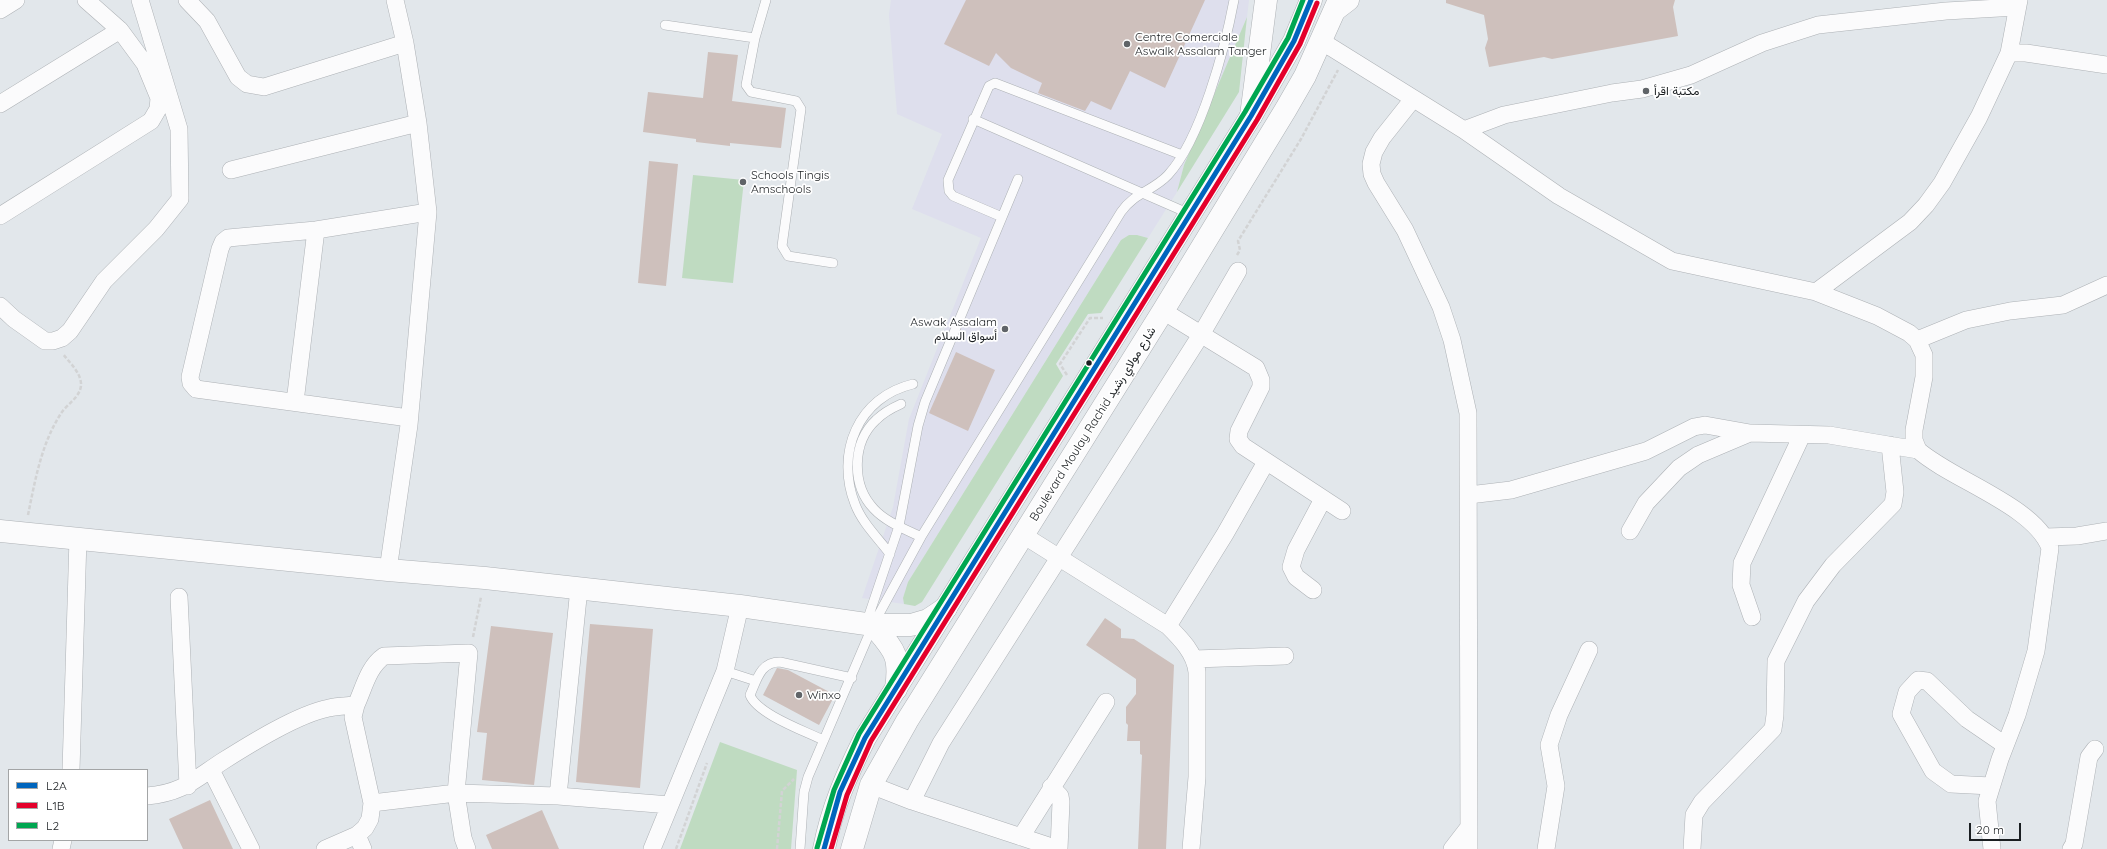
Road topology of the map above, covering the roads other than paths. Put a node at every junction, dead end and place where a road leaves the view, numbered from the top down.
1 (16, 0) edge
2 (86, 0) edge
3 (140, 0) edge
4 (187, 0) edge
5 (395, 0) edge
6 (766, 0) edge
7 (1234, 0) edge
8 (1266, 0) edge
9 (1311, 0) edge
10 (1341, 3) edge
11 (2018, 4) edge
12 (0, 10) edge
13 (665, 25) dead end
14 (120, 30) junction
15 (755, 38) junction
16 (1321, 41) junction
17 (405, 43) junction
18 (2009, 53) junction
19 (2107, 65) edge
20 (1412, 99) junction
21 (0, 104) edge
22 (1251, 116) junction
23 (973, 119) junction
24 (418, 123) junction
25 (1464, 130) junction
26 (1182, 155) junction
27 (231, 170) dead end
28 (1018, 179) dead end
29 (1142, 192) junction
30 (428, 212) junction
31 (1192, 214) junction
32 (0, 216) edge
33 (1002, 217) junction
34 (316, 230) junction
35 (833, 263) dead end
36 (1238, 271) dead end
37 (2107, 285) edge
38 (1816, 292) junction
39 (0, 306) edge
40 (1164, 311) junction
41 (1202, 333) junction
42 (1917, 340) junction
43 (913, 384) dead end
44 (295, 402) junction
45 (902, 404) dead end
46 (409, 418) junction
47 (1750, 433) junction
48 (1802, 435) junction
49 (1890, 445) junction
50 (1918, 450) junction
51 (1266, 462) junction
52 (1469, 495) junction
53 (1323, 499) junction
54 (1342, 511) dead end
55 (899, 526) junction
56 (0, 531) edge
57 (1630, 531) dead end
58 (2107, 531) edge
59 (1023, 535) junction
60 (2046, 537) junction
61 (78, 538) junction
62 (921, 538) junction
63 (890, 554) junction
64 (1060, 558) junction
65 (388, 570) junction
66 (579, 588) junction
67 (1313, 590) dead end
68 (179, 597) dead end
69 (740, 606) junction
70 (946, 608) junction
71 (1752, 618) dead end
72 (870, 624) junction
73 (1168, 626) junction
74 (1589, 650) dead end
75 (1285, 656) dead end
76 (1194, 659) junction
77 (725, 671) junction
78 (852, 678) junction
79 (756, 681) junction
80 (896, 689) junction
81 (1106, 702) dead end
82 (356, 705) junction
83 (823, 740) junction
84 (2005, 745) junction
85 (2095, 748) dead end
86 (71, 769) edge
87 (211, 770) junction
88 (871, 785) junction
89 (188, 786) junction
90 (1991, 786) junction
91 (1051, 787) junction
92 (456, 793) junction
93 (148, 796) edge
94 (558, 796) junction
95 (912, 801) junction
96 (372, 803) junction
97 (670, 805) junction
98 (1469, 827) junction
99 (1021, 837) junction
100 (360, 842) edge
101 (251, 849) edge
102 (325, 849) edge
103 (467, 849) edge
104 (652, 849) edge
105 (800, 849) edge
106 (824, 849) edge
107 (852, 849) edge
108 (1058, 849) edge
109 (1192, 849) edge
110 (1452, 849) edge
111 (1469, 849) edge
112 (1546, 849) edge
113 (1692, 849) edge
114 (1992, 849) edge
115 (2071, 849) edge

1 - 12 street
2 - 14 street
3 - 39 street
4 - 17 street
5 - 17 street
6 - 15 lane
7 - 26 lane
8 - 22 main road
9 - 22 main road
10 - 16 main road, Boulevard Moulay Rachid شارع مولاي رشيد
11 - 18 street
11 - 25 street
13 - 15 lane
14 - 21 street
14 - 32 street
15 - 35 lane
16 - 20 street
16 - 40 main road, Boulevard Moulay Rachid شارع مولاي رشيد
17 - 24 street
18 - 19 street
18 - 38 street
20 - 25 street
20 - 52 street
22 - 31 main road
23 - 26 lane
23 - 29 lane
23 - 33 lane
24 - 27 street
24 - 30 street
25 - 38 street
26 - 29 lane
28 - 33 lane
29 - 31 lane
29 - 62 lane
30 - 34 street
30 - 46 street
31 - 70 main road
33 - 55 lane
34 - 44 street
34 - 44 street
36 - 41 street
37 - 42 street
38 - 42 street
40 - 41 street
40 - 59 main road, Boulevard Moulay Rachid شارع مولاي رشيد
41 - 51 street
41 - 64 street
42 - 50 street
43 - 63 lane
44 - 46 street
45 - 55 lane
46 - 65 street
47 - 48 street
47 - 52 street
47 - 57 street
48 - 49 street
48 - 71 street
49 - 50 street
49 - 113 street
50 - 60 street
51 - 53 street
51 - 73 street
52 - 98 street
53 - 54 street
53 - 67 street
55 - 62 lane
55 - 63 lane
56 - 61 main road
58 - 60 street
59 - 64 street
59 - 88 main road, Boulevard Moulay Rachid شارع مولاي رشيد
60 - 84 street
61 - 65 main road
61 - 86 street
62 - 72 lane
63 - 72 lane
64 - 73 street
64 - 95 street
65 - 66 main road
66 - 69 main road
66 - 94 street
68 - 89 street
69 - 72 main road
69 - 77 street
70 - 72 main road
70 - 80 main road
72 - 78 lane
72 - 80 main road
73 - 76 street
74 - 112 street
75 - 76 street
76 - 109 street
77 - 79 lane
77 - 97 street
78 - 79 lane
78 - 83 lane
79 - 83 lane
80 - 106 main road
81 - 91 street
82 - 87 street
82 - 92 street
82 - 96 street
83 - 105 lane
84 - 90 street
84 - 90 street
85 - 115 street
87 - 89 street
87 - 101 street
88 - 95 street
88 - 107 main road, Boulevard Moulay Rachid شارع مولاي رشيد
89 - 93 street
90 - 114 street
91 - 99 street
91 - 108 street
92 - 94 street
92 - 96 street
92 - 103 street
94 - 97 street
95 - 99 street
96 - 100 street
97 - 104 street
98 - 110 street
98 - 111 street
99 - 108 street
100 - 102 street

